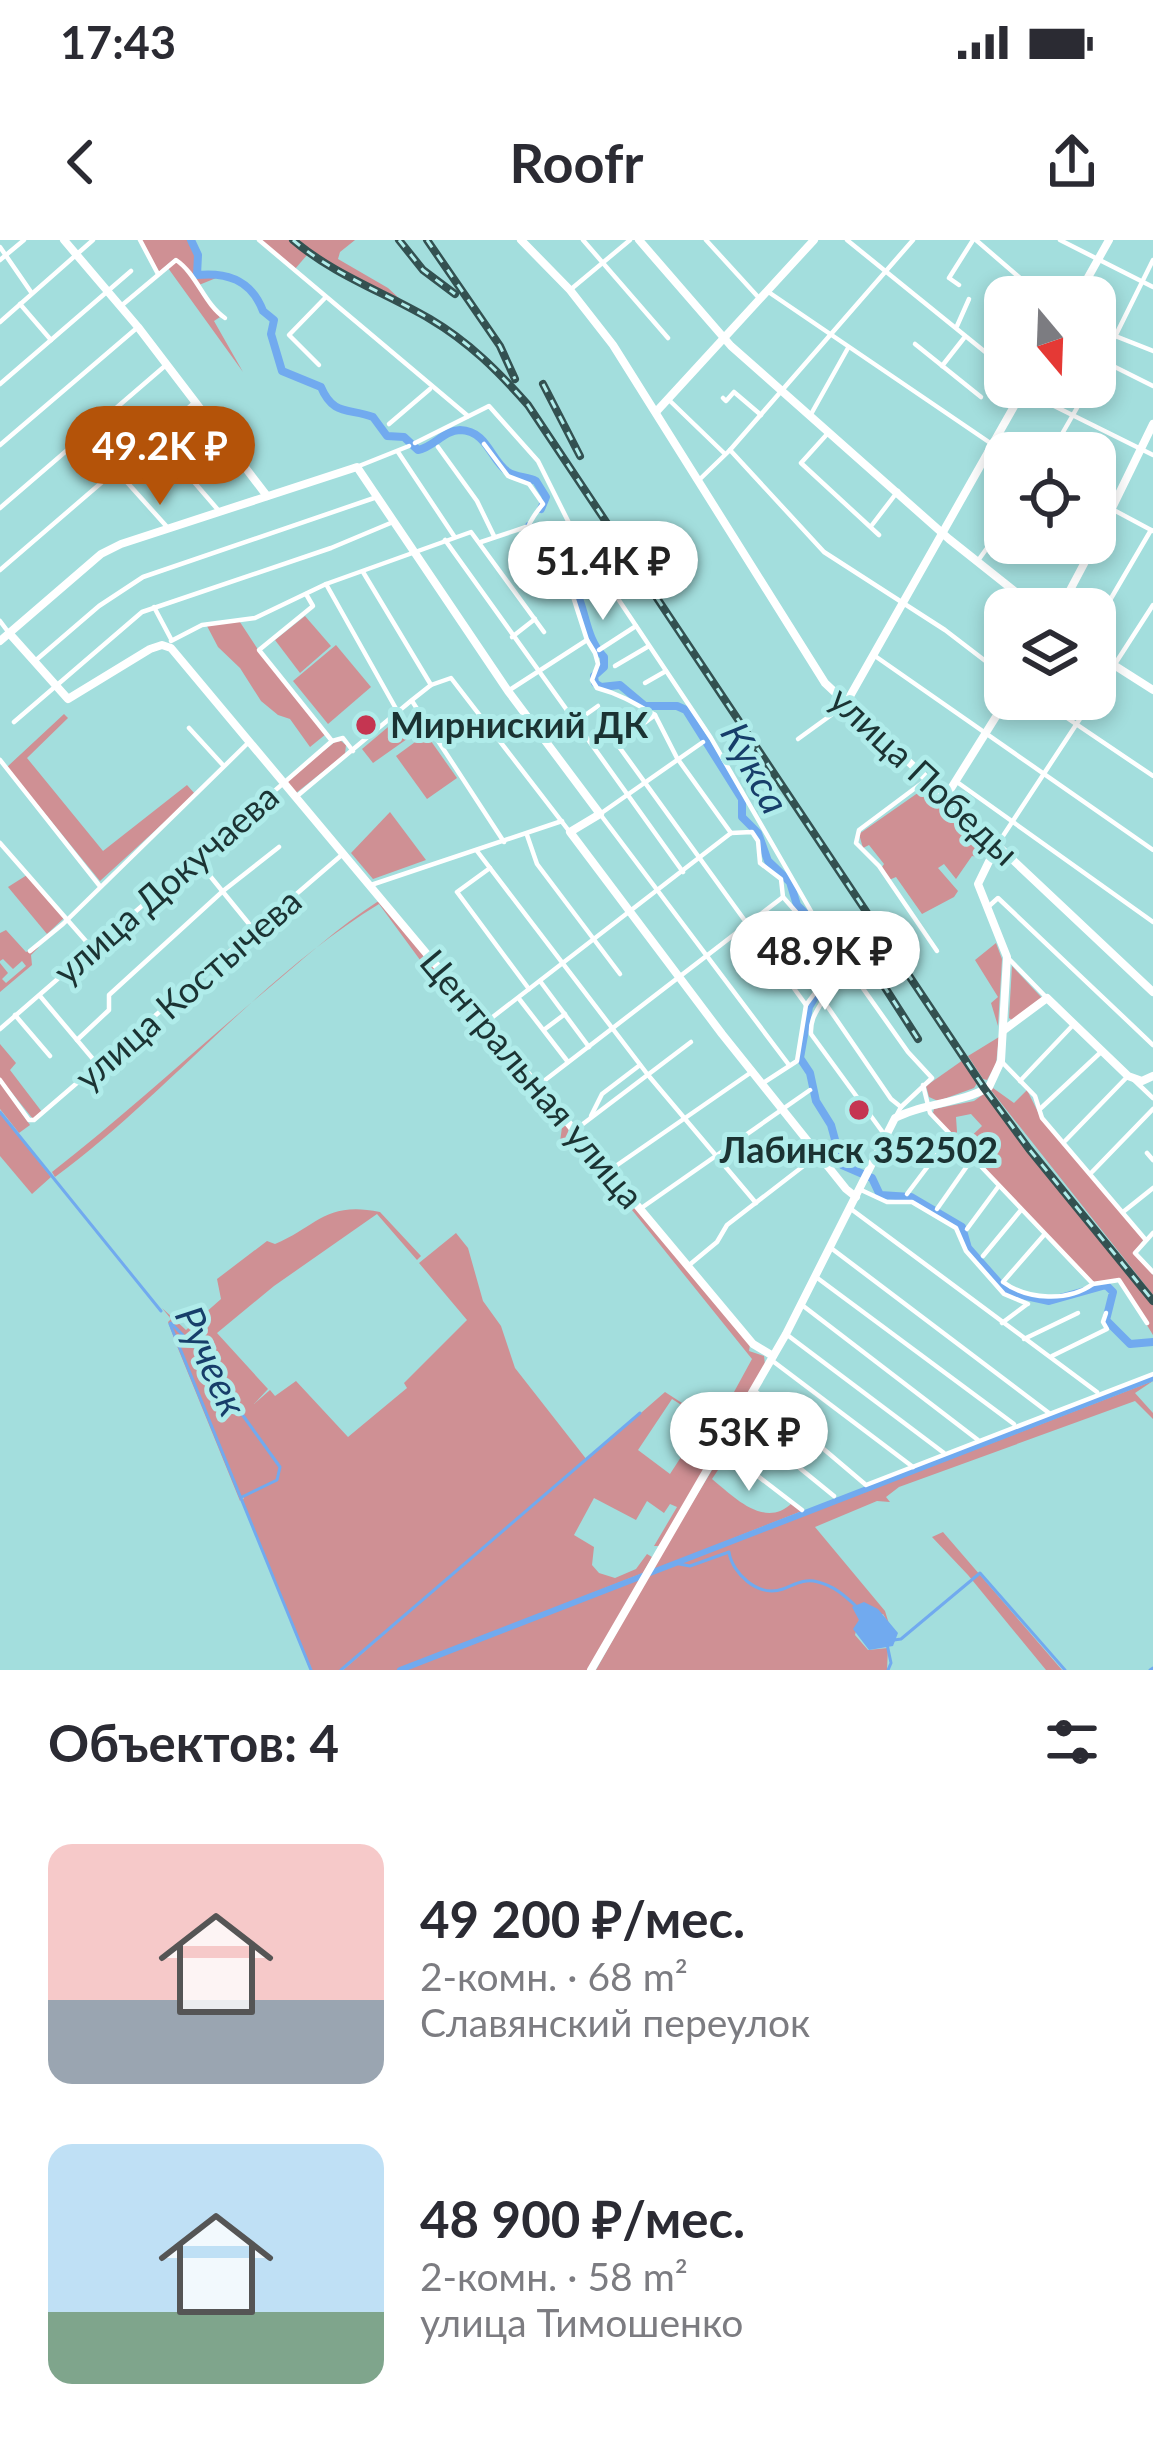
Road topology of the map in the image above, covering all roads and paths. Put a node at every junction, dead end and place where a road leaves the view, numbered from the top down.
1 (24, 240) edge
2 (64, 240) edge
3 (93, 240) edge
4 (140, 240) edge
5 (259, 240) edge
6 (521, 240) edge
7 (583, 240) edge
8 (635, 240) edge
9 (706, 240) edge
10 (814, 240) edge
11 (847, 240) edge
12 (862, 240) edge
13 (913, 240) edge
14 (975, 240) edge
15 (1060, 240) edge
16 (1109, 240) edge
17 (0, 247) edge
18 (855, 247) junction
19 (77, 254) junction
20 (3, 257) edge
21 (1098, 258) junction
22 (1153, 260) edge
23 (604, 265) junction
24 (131, 271) dead end
25 (885, 273) junction
26 (158, 274) junction
27 (1017, 276) edge
28 (1088, 276) edge
29 (1143, 282) junction
30 (959, 285) dead end
31 (1153, 286) edge
32 (570, 290) junction
33 (108, 291) junction
34 (31, 294) junction
35 (764, 295) junction
36 (325, 298) junction
37 (969, 299) dead end
38 (20, 304) junction
39 (121, 306) junction
40 (225, 318) dead end
41 (0, 322) edge
42 (138, 327) junction
43 (955, 328) junction
44 (830, 336) junction
45 (966, 336) junction
46 (1116, 336) edge
47 (668, 338) dead end
48 (725, 338) junction
49 (1116, 338) edge
50 (51, 340) junction
51 (915, 344) dead end
52 (848, 348) junction
53 (984, 351) edge
54 (1153, 351) edge
55 (166, 364) junction
56 (319, 365) dead end
57 (942, 366) junction
58 (1116, 368) edge
59 (0, 384) edge
60 (1153, 386) edge
61 (431, 387) junction
62 (782, 391) junction
63 (981, 397) dead end
64 (723, 398) dead end
65 (668, 399) junction
66 (194, 403) junction
67 (1058, 408) edge
68 (1078, 408) edge
69 (656, 412) junction
70 (761, 415) junction
71 (468, 416) junction
72 (810, 416) junction
73 (1074, 416) junction
74 (389, 424) dead end
75 (1153, 424) edge
76 (829, 431) junction
77 (1064, 432) edge
78 (154, 436) junction
79 (984, 441) edge
80 (484, 444) dead end
81 (0, 445) edge
82 (438, 446) dead end
83 (1140, 448) junction
84 (398, 452) junction
85 (728, 452) junction
86 (1153, 455) edge
87 (984, 460) edge
88 (357, 467) junction
89 (116, 470) junction
90 (698, 482) junction
91 (898, 491) junction
92 (267, 496) junction
93 (377, 497) junction
94 (1116, 499) edge
95 (0, 508) edge
96 (1116, 510) edge
97 (219, 511) junction
98 (393, 522) junction
99 (526, 527) junction
100 (871, 527) junction
101 (168, 528) junction
102 (1152, 531) edge
103 (943, 532) junction
104 (879, 535) dead end
105 (454, 536) junction
106 (494, 536) junction
107 (445, 540) junction
108 (481, 542) junction
109 (413, 550) junction
110 (984, 552) edge
111 (977, 562) junction
112 (362, 570) junction
113 (0, 571) edge
114 (326, 584) junction
115 (1010, 588) edge
116 (1116, 590) edge
117 (306, 593) junction
118 (904, 604) junction
119 (154, 607) junction
120 (1152, 610) edge
121 (535, 620) junction
122 (0, 621) edge
123 (636, 626) junction
124 (544, 632) dead end
125 (9, 633) junction
126 (512, 637) junction
127 (587, 640) junction
128 (0, 641) edge
129 (171, 644) junction
130 (649, 646) junction
131 (599, 650) dead end
132 (875, 656) junction
133 (34, 661) junction
134 (984, 661) edge
135 (1116, 662) edge
136 (615, 666) dead end
137 (1116, 668) edge
138 (666, 671) junction
139 (537, 672) junction
140 (645, 682) dead end
141 (54, 686) junction
142 (431, 686) junction
143 (1153, 690) edge
144 (508, 691) junction
145 (412, 700) junction
146 (845, 705) junction
147 (598, 706) dead end
148 (400, 714) junction
149 (655, 715) junction
150 (994, 720) edge
151 (1071, 720) edge
152 (1080, 720) edge
153 (14, 722) dead end
154 (574, 724) junction
155 (1077, 724) junction
156 (190, 728) dead end
157 (985, 735) junction
158 (707, 739) junction
159 (798, 739) dead end
160 (250, 741) junction
161 (332, 741) junction
162 (353, 751) junction
163 (677, 758) junction
164 (0, 760) edge
165 (224, 766) junction
166 (8, 770) junction
167 (1044, 775) junction
168 (0, 776) edge
169 (1153, 776) edge
170 (926, 780) junction
171 (283, 781) junction
172 (645, 782) junction
173 (956, 782) junction
174 (296, 797) junction
175 (626, 797) junction
176 (945, 799) junction
177 (600, 814) junction
178 (562, 821) junction
179 (1014, 822) junction
180 (570, 832) junction
181 (731, 833) junction
182 (526, 835) junction
183 (0, 842) edge
184 (504, 842) junction
185 (997, 845) junction
186 (279, 848) dead end
187 (477, 850) junction
188 (1153, 850) edge
189 (344, 853) junction
190 (700, 857) junction
191 (196, 858) junction
192 (490, 868) junction
193 (683, 872) junction
194 (99, 885) junction
195 (371, 885) junction
196 (223, 892) junction
197 (658, 892) junction
198 (783, 897) junction
199 (988, 907) junction
200 (632, 912) junction
201 (67, 917) junction
202 (1153, 922) edge
203 (747, 925) junction
204 (254, 930) junction
205 (595, 939) junction
206 (92, 948) junction
207 (30, 951) dead end
208 (938, 951) dead end
209 (840, 952) junction
210 (708, 957) junction
211 (1007, 957) junction
212 (563, 964) junction
213 (620, 974) dead end
214 (680, 978) junction
215 (541, 981) junction
216 (529, 989) junction
217 (1153, 992) edge
218 (39, 995) junction
219 (518, 998) junction
220 (1047, 998) junction
221 (823, 1000) junction
222 (806, 1005) junction
223 (565, 1014) junction
224 (15, 1015) junction
225 (485, 1023) junction
226 (1075, 1023) junction
227 (0, 1029) edge
228 (611, 1029) junction
229 (543, 1030) junction
230 (1004, 1030) junction
231 (77, 1040) junction
232 (692, 1042) dead end
233 (1153, 1045) edge
234 (589, 1047) junction
235 (1102, 1051) junction
236 (50, 1056) dead end
237 (1001, 1060) junction
238 (568, 1062) junction
239 (98, 1065) junction
240 (640, 1065) junction
241 (789, 1065) junction
242 (754, 1071) junction
243 (648, 1075) junction
244 (1153, 1076) edge
245 (1131, 1078) junction
246 (0, 1080) edge
247 (1020, 1081) junction
248 (763, 1083) junction
249 (923, 1085) junction
250 (538, 1086) junction
251 (810, 1090) dead end
252 (1153, 1098) edge
253 (928, 1106) junction
254 (901, 1107) junction
255 (783, 1108) junction
256 (1040, 1109) junction
257 (1153, 1109) edge
258 (591, 1117) junction
259 (683, 1118) junction
260 (895, 1118) junction
261 (575, 1130) junction
262 (884, 1134) junction
263 (951, 1136) junction
264 (1065, 1141) junction
265 (1147, 1153) dead end
266 (819, 1154) junction
267 (715, 1156) junction
268 (972, 1159) junction
269 (1153, 1160) edge
270 (608, 1172) junction
271 (1092, 1172) junction
272 (861, 1184) junction
273 (998, 1187) junction
274 (1153, 1188) edge
275 (907, 1194) dead end
276 (756, 1203) junction
277 (640, 1209) junction
278 (851, 1209) junction
279 (937, 1209) dead end
280 (1021, 1210) junction
281 (1123, 1212) junction
282 (967, 1229) dead end
283 (1153, 1232) edge
284 (1044, 1234) junction
285 (1145, 1239) junction
286 (831, 1248) junction
287 (983, 1256) dead end
288 (688, 1267) junction
289 (1153, 1272) edge
290 (816, 1277) junction
291 (1093, 1284) junction
292 (802, 1304) junction
293 (1078, 1313) dead end
294 (1106, 1313) dead end
295 (1002, 1323) junction
296 (1148, 1323) dead end
297 (786, 1334) junction
298 (1023, 1339) junction
299 (1050, 1357) junction
300 (772, 1358) junction
301 (1153, 1374) edge
302 (754, 1390) junction
303 (1099, 1394) junction
304 (1049, 1413) junction
305 (737, 1417) junction
306 (1016, 1426) junction
307 (978, 1440) junction
308 (720, 1447) junction
309 (945, 1454) junction
310 (913, 1467) junction
311 (834, 1496) dead end
312 (802, 1510) dead end
313 (591, 1670) edge

1 - 20 street
2 - 19 street
3 - 19 street
4 - 26 street
5 - 36 street
6 - 32 street, улица Победы
7 - 23 street
8 - 23 street
8 - 48 street
9 - 35 street
10 - 35 street
11 - 18 street
12 - 18 street
13 - 25 street
14 - 27 street
14 - 30 street
15 - 21 street
16 - 21 street
17 - 20 street
18 - 25 street
19 - 33 street
19 - 34 street
20 - 34 street
21 - 28 street
21 - 29 street
22 - 29 street
23 - 32 street
23 - 47 street
24 - 33 street
25 - 43 street
25 - 44 street
26 - 39 street
26 - 40 street
29 - 31 street
29 - 46 street
32 - 69 street, улица Победы
33 - 39 street
33 - 50 street
34 - 38 street
35 - 44 street
35 - 48 street
36 - 56 street
36 - 61 street
37 - 43 street
38 - 41 street
38 - 50 street
39 - 42 street
42 - 55 street
42 - 81 street
43 - 45 street
44 - 52 street
44 - 62 street
45 - 53 street
45 - 57 street
48 - 62 street
48 - 65 street
49 - 54 street
50 - 59 street
51 - 57 street
52 - 72 street
52 - 79 street
55 - 66 street
55 - 95 street
57 - 63 street
58 - 60 street
61 - 71 street
61 - 74 street
62 - 70 street
62 - 72 street
64 - 70 street
65 - 69 street
65 - 85 street
66 - 78 street
66 - 92 street
67 - 73 street
68 - 73 street
69 - 90 street, улица Победы
70 - 85 street
71 - 84 street
71 - 123 street
72 - 76 street
73 - 77 street
73 - 83 street
75 - 83 street
76 - 91 street
76 - 100 street
78 - 89 street
78 - 97 street
80 - 99 street
82 - 106 street
83 - 86 street
83 - 94 street
84 - 88 street
84 - 105 street
85 - 90 street
85 - 118 street
87 - 103 street
88 - 92 street
88 - 93 street
89 - 101 street
89 - 113 street
90 - 146 street, улица Победы
91 - 100 street
91 - 103 street
92 - 97 street
93 - 98 street
93 - 133 street
96 - 102 street
97 - 101 street
98 - 109 street
98 - 119 street
99 - 106 street
99 - 127 street
100 - 104 street
101 - 125 street
102 - 116 street
103 - 111 street
103 - 118 street
105 - 107 street
105 - 108 street
106 - 108 street
107 - 109 street
107 - 126 street
108 - 121 street
109 - 112 street
109 - 144 street
110 - 111 street
111 - 115 street
112 - 114 street
112 - 142 street
114 - 117 street
114 - 148 street
117 - 129 street
117 - 161 street
118 - 132 street
118 - 134 street
119 - 129 street
119 - 141 street
120 - 135 street
121 - 124 street
121 - 126 street
122 - 125 street
123 - 130 street
123 - 131 street
125 - 128 street
125 - 133 street
126 - 139 street
127 - 139 street
127 - 149 street
129 - 141 street
129 - 160 street, Центральная улица
130 - 136 street
130 - 138 street
132 - 146 street
132 - 157 street
133 - 141 street
137 - 143 street
138 - 140 street
138 - 158 street
139 - 144 street
139 - 154 street
141 - 153 street
142 - 145 street
142 - 178 street
144 - 177 street
145 - 148 street
145 - 184 street
146 - 159 street
146 - 170 street, улица Победы
147 - 154 street
148 - 162 street
149 - 163 street
149 - 172 street
150 - 157 street
151 - 155 street
152 - 155 street
154 - 175 street
155 - 167 street
155 - 169 street
156 - 165 street
157 - 167 street
157 - 173 street
158 - 163 street
158 - 209 street
160 - 165 street
160 - 171 street, Центральная улица
161 - 162 street
161 - 171 street, улица Докучаева
162 - 174 street
163 - 172 street
163 - 181 street
164 - 166 street
165 - 194 street
166 - 168 street
166 - 194 street
167 - 179 street
167 - 188 street
170 - 176 street, улица Победы
170 - 208 street
171 - 174 street, Центральная улица
171 - 191 street, улица Докучаева
172 - 175 street
172 - 190 street
173 - 176 street
173 - 179 street
174 - 189 street, Центральная улица
175 - 177 street
175 - 193 street
176 - 185 street, улица Победы
177 - 180 street
177 - 197 street
178 - 180 street
178 - 182 street
179 - 185 street
179 - 202 street
180 - 200 street
181 - 190 street
181 - 198 street
182 - 184 street
182 - 205 street
183 - 201 street
184 - 187 street
185 - 199 street
185 - 217 street, улица Победы
186 - 196 street
187 - 192 street
187 - 195 street
189 - 195 street, Центральная улица
189 - 204 street, улица Костычева
190 - 193 street
190 - 203 street
191 - 196 street
191 - 206 street, улица Докучаева
192 - 212 street
192 - 216 street
193 - 197 street
194 - 201 street
195 - 225 street, Центральная улица
196 - 204 street
196 - 231 street
197 - 200 street
197 - 210 street
198 - 203 street
198 - 222 street
199 - 211 street
199 - 233 street
200 - 205 street
200 - 214 street
201 - 206 street
201 - 207 street
203 - 210 street
203 - 222 street
204 - 239 street, улица Костычева
205 - 212 street
205 - 213 street
206 - 218 street, улица Докучаева
209 - 221 street
209 - 249 street
210 - 214 street
210 - 241 street
211 - 220 street
211 - 230 street
212 - 215 street
212 - 228 street
214 - 228 street
214 - 242 street
215 - 216 street
215 - 223 street
216 - 219 street
218 - 224 street, улица Докучаева
218 - 231 street
219 - 225 street
219 - 229 street
220 - 226 street
220 - 230 street
221 - 254 street
221 - 262 street
222 - 241 street
223 - 229 street
223 - 234 street
224 - 227 street, улица Докучаева
224 - 236 street
225 - 250 street, Центральная улица
226 - 235 street
226 - 247 street
228 - 234 street
228 - 240 street
229 - 238 street
230 - 237 street
231 - 239 street
232 - 243 street
234 - 238 street
235 - 245 street
235 - 256 street
237 - 247 street
237 - 253 street
238 - 250 street
239 - 246 street, улица Костычева
240 - 243 street
240 - 258 street
241 - 248 street
242 - 248 street
242 - 259 street
243 - 258 street
243 - 259 street
244 - 245 street
245 - 252 street
245 - 264 street
247 - 256 street
248 - 255 street
249 - 253 street
249 - 254 street
250 - 261 street, Центральная улица
251 - 255 street
253 - 260 street
253 - 263 street
254 - 260 street
255 - 266 street
255 - 267 street
256 - 264 street
257 - 271 street
258 - 261 street
259 - 267 street
259 - 270 street
260 - 262 street
261 - 270 street, Центральная улица
262 - 272 street
263 - 268 street
263 - 275 street
264 - 271 street
265 - 269 street
266 - 272 street
266 - 276 street
267 - 276 street
267 - 277 street
268 - 273 street
268 - 279 street
270 - 277 street, Центральная улица
271 - 281 street
272 - 278 street
272 - 295 street
273 - 280 street
273 - 282 street
274 - 281 street
276 - 288 street
277 - 288 street, Центральная улица
278 - 286 street
278 - 295 street
280 - 284 street
280 - 287 street
281 - 285 street
283 - 285 street
284 - 291 street
284 - 291 street
285 - 289 street
286 - 290 street
286 - 304 street
288 - 300 street, Центральная улица
290 - 292 street
290 - 306 street
291 - 296 street
292 - 297 street
292 - 307 street
293 - 298 street
294 - 299 street
295 - 298 street
297 - 300 street
297 - 309 street
298 - 299 street
299 - 303 street
300 - 302 street
300 - 310 street
301 - 303 street
302 - 305 street
302 - 310 street
303 - 304 street
304 - 306 street
305 - 308 street
305 - 311 street
306 - 307 street
307 - 309 street
308 - 312 street
308 - 313 street
309 - 310 street

